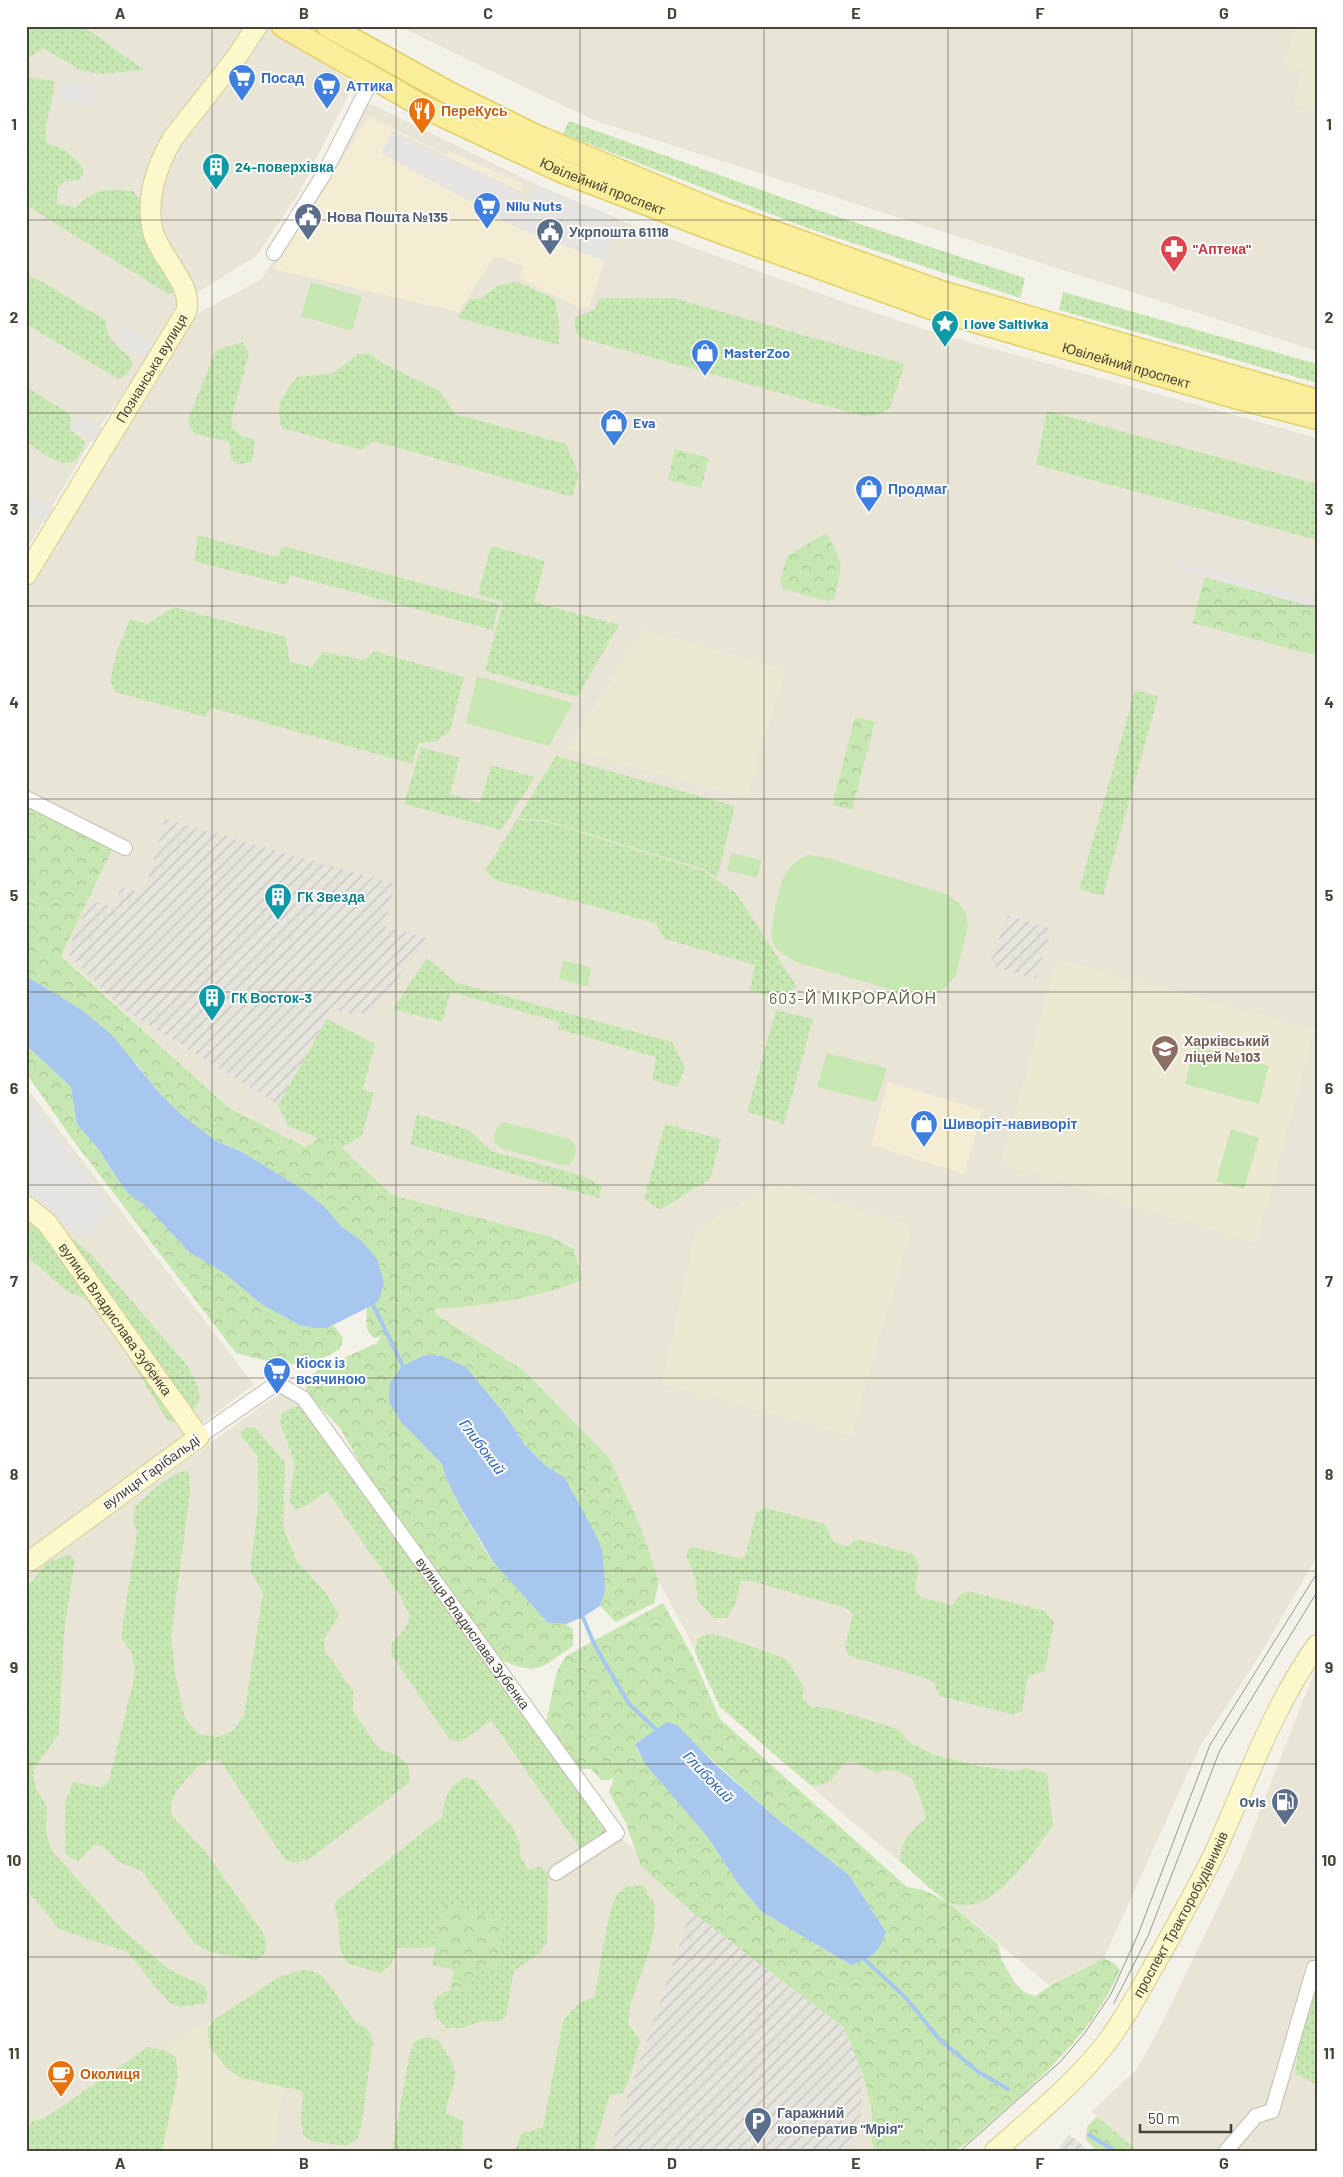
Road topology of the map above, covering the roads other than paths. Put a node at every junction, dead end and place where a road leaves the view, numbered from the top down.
1 (257, 26) edge
2 (283, 26) edge
3 (328, 26) edge
4 (372, 79) junction
5 (532, 146) junction
6 (274, 253) dead end
7 (1106, 350) junction
8 (1317, 401) edge
9 (1317, 418) edge
10 (26, 575) edge
11 (26, 798) edge
12 (125, 848) dead end
13 (26, 1206) edge
14 (277, 1383) joint
15 (199, 1437) junction
16 (26, 1564) edge
17 (1317, 1645) edge
18 (556, 1873) dead end
19 (1317, 1968) edge
20 (995, 2151) edge
21 (1226, 2151) edge

1 - 10 street, Познанська вулиця
2 - 4 main road, Ювілейний проспект
3 - 5 main road, Ювілейний проспект
4 - 5 main road, Ювілейний проспект
4 - 6 street
5 - 7 main road, Ювілейний проспект
7 - 8 main road, Ювілейний проспект
7 - 9 main road, Ювілейний проспект
11 - 12 street
13 - 15 street, вулиця Владислава Зубенка
14 - 15 street, вулиця Гарібальді
14 - 18 street, вулиця Владислава Зубенка
15 - 16 street, вулиця Гарібальді
17 - 20 street, проспект Тракторобудівників
19 - 21 street

